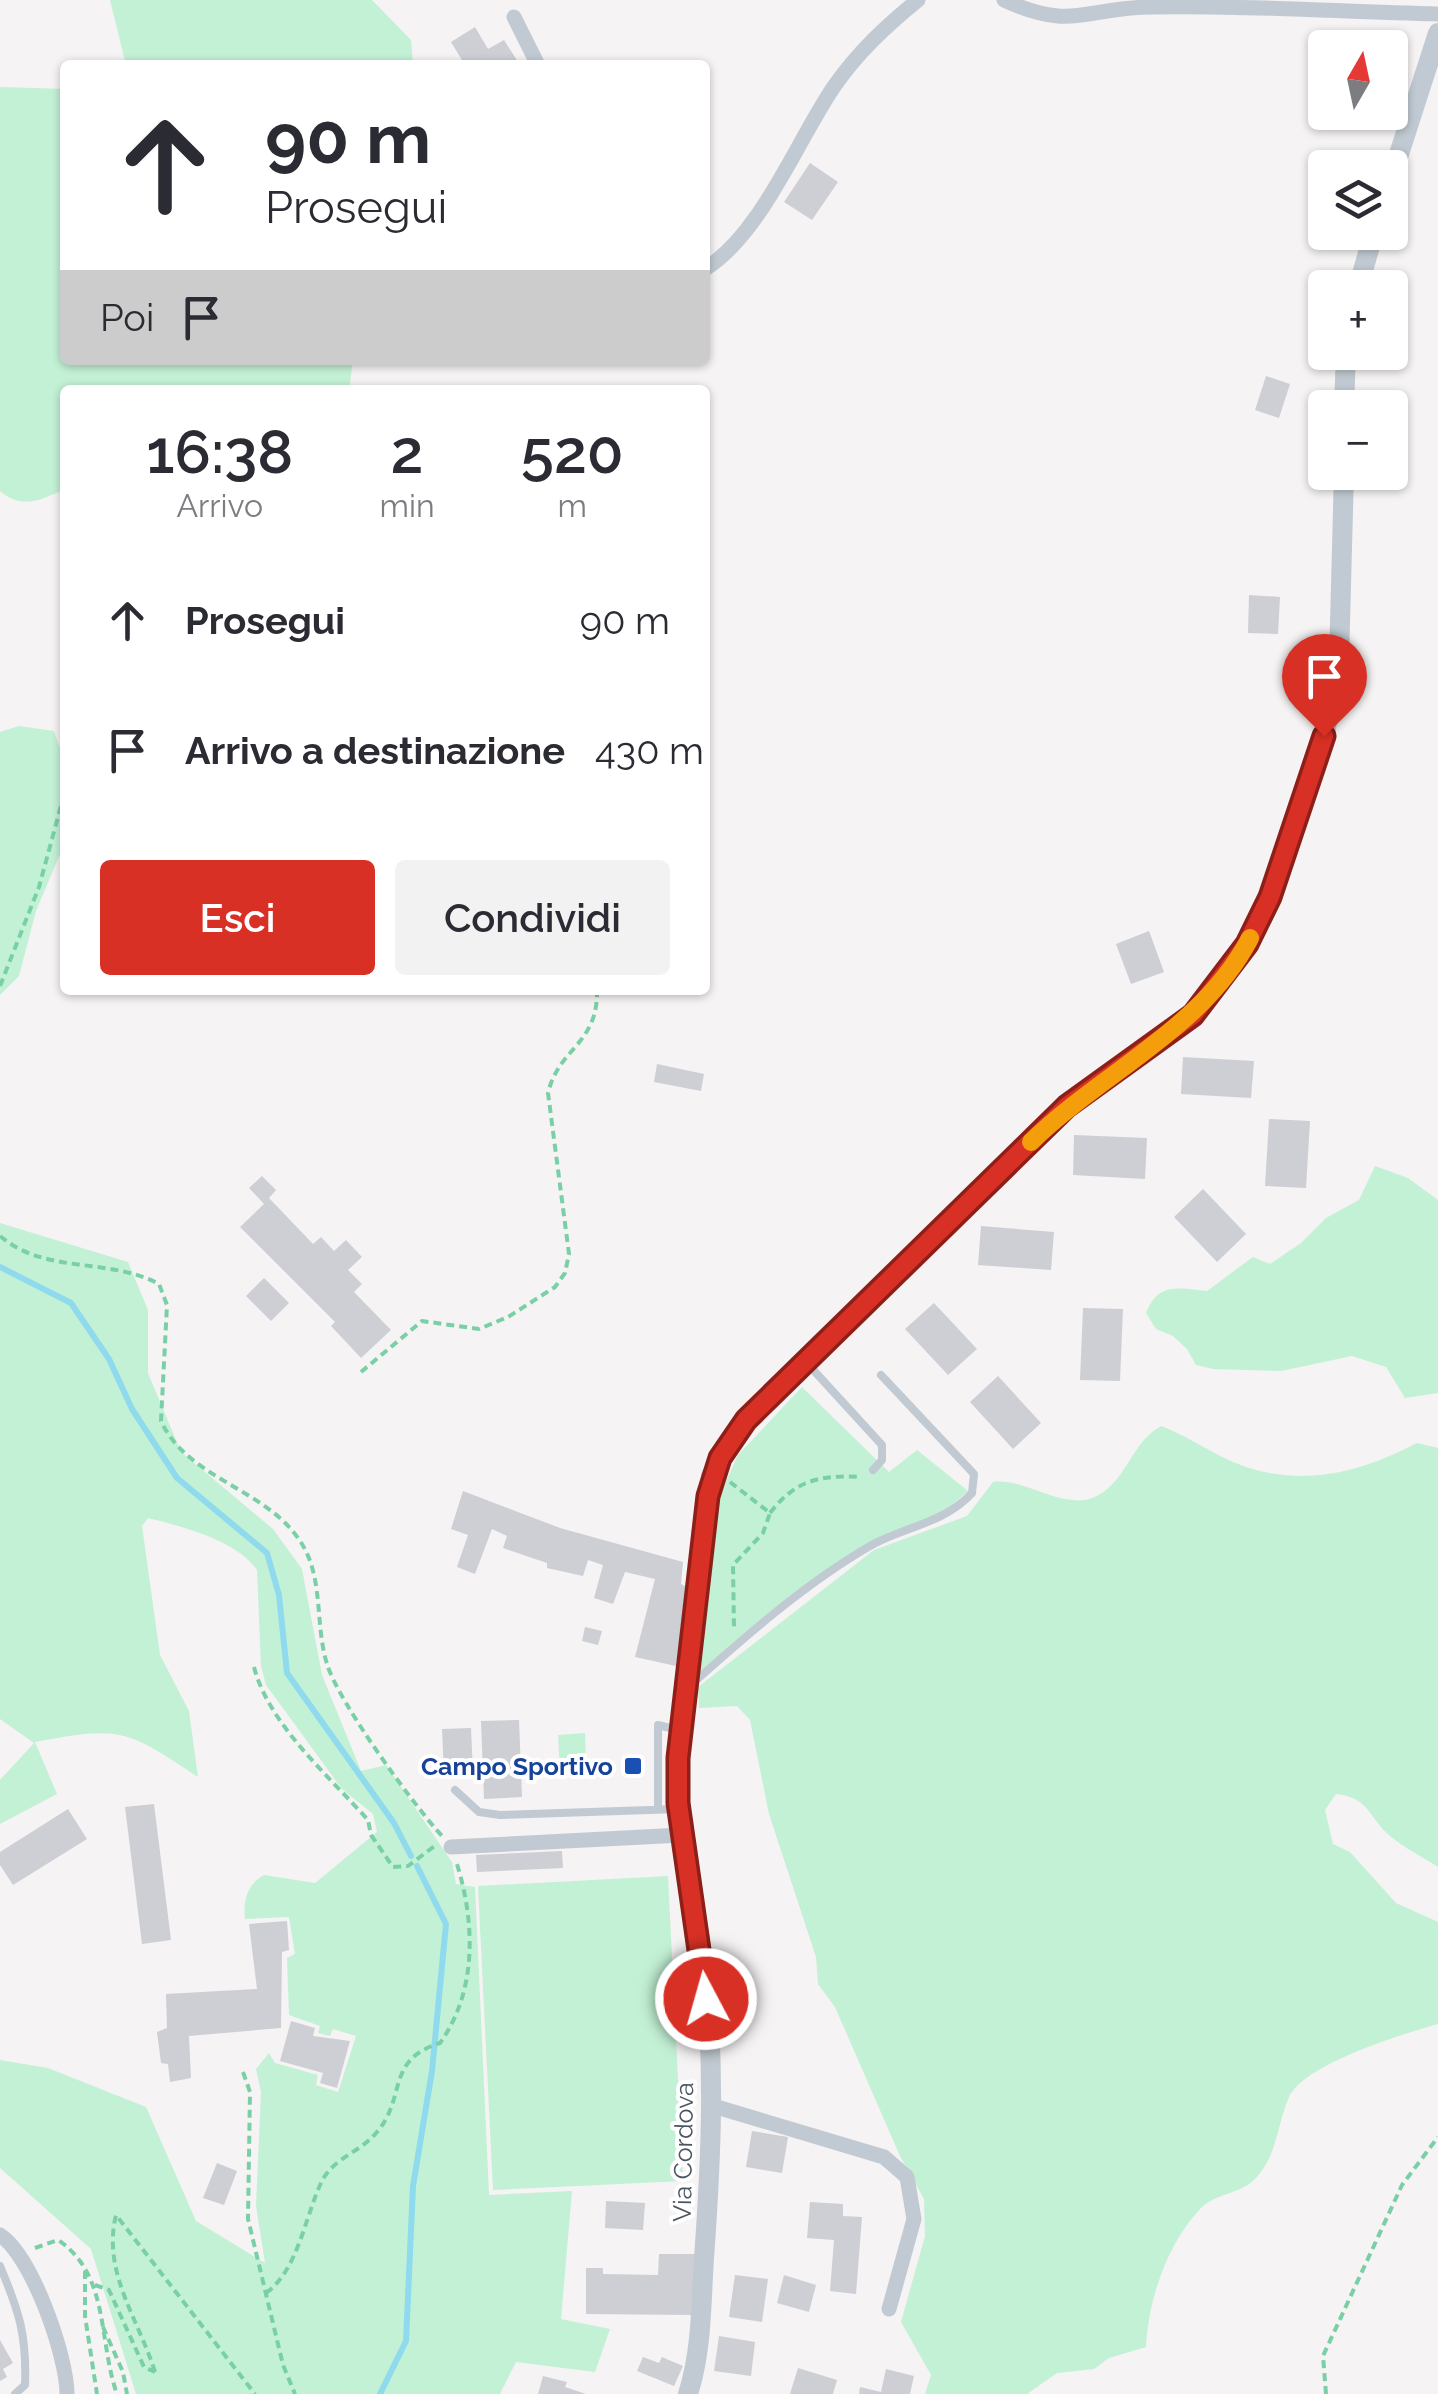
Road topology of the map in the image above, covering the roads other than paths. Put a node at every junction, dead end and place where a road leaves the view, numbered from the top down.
1 (918, 0) edge
2 (1004, 0) edge
3 (1438, 14) edge
4 (514, 17) dead end
5 (1438, 33) edge
6 (536, 60) edge
7 (1400, 150) edge
8 (710, 265) edge
9 (1344, 490) edge
10 (806, 1362) junction
11 (882, 1375) dead end
12 (873, 1470) road end
13 (688, 1686) junction
14 (455, 1790) dead end
15 (668, 1808) junction
16 (682, 1836) junction
17 (451, 1847) road end
18 (710, 2105) junction
19 (0, 2235) edge
20 (0, 2266) edge
21 (889, 2309) dead end
22 (15, 2394) edge
23 (67, 2394) edge
24 (688, 2394) edge

1 - 8 street
2 - 3 street
4 - 6 street
5 - 7 street
9 - 10 street
10 - 12 lane
10 - 13 street, Via Cordova
11 - 13 lane
13 - 15 street, Via Cordova
14 - 15 lane
15 - 16 street, Via Cordova
16 - 17 street
16 - 18 street, Via Cordova
18 - 21 street
18 - 24 street, Via Cordova
19 - 23 street
20 - 22 lane

